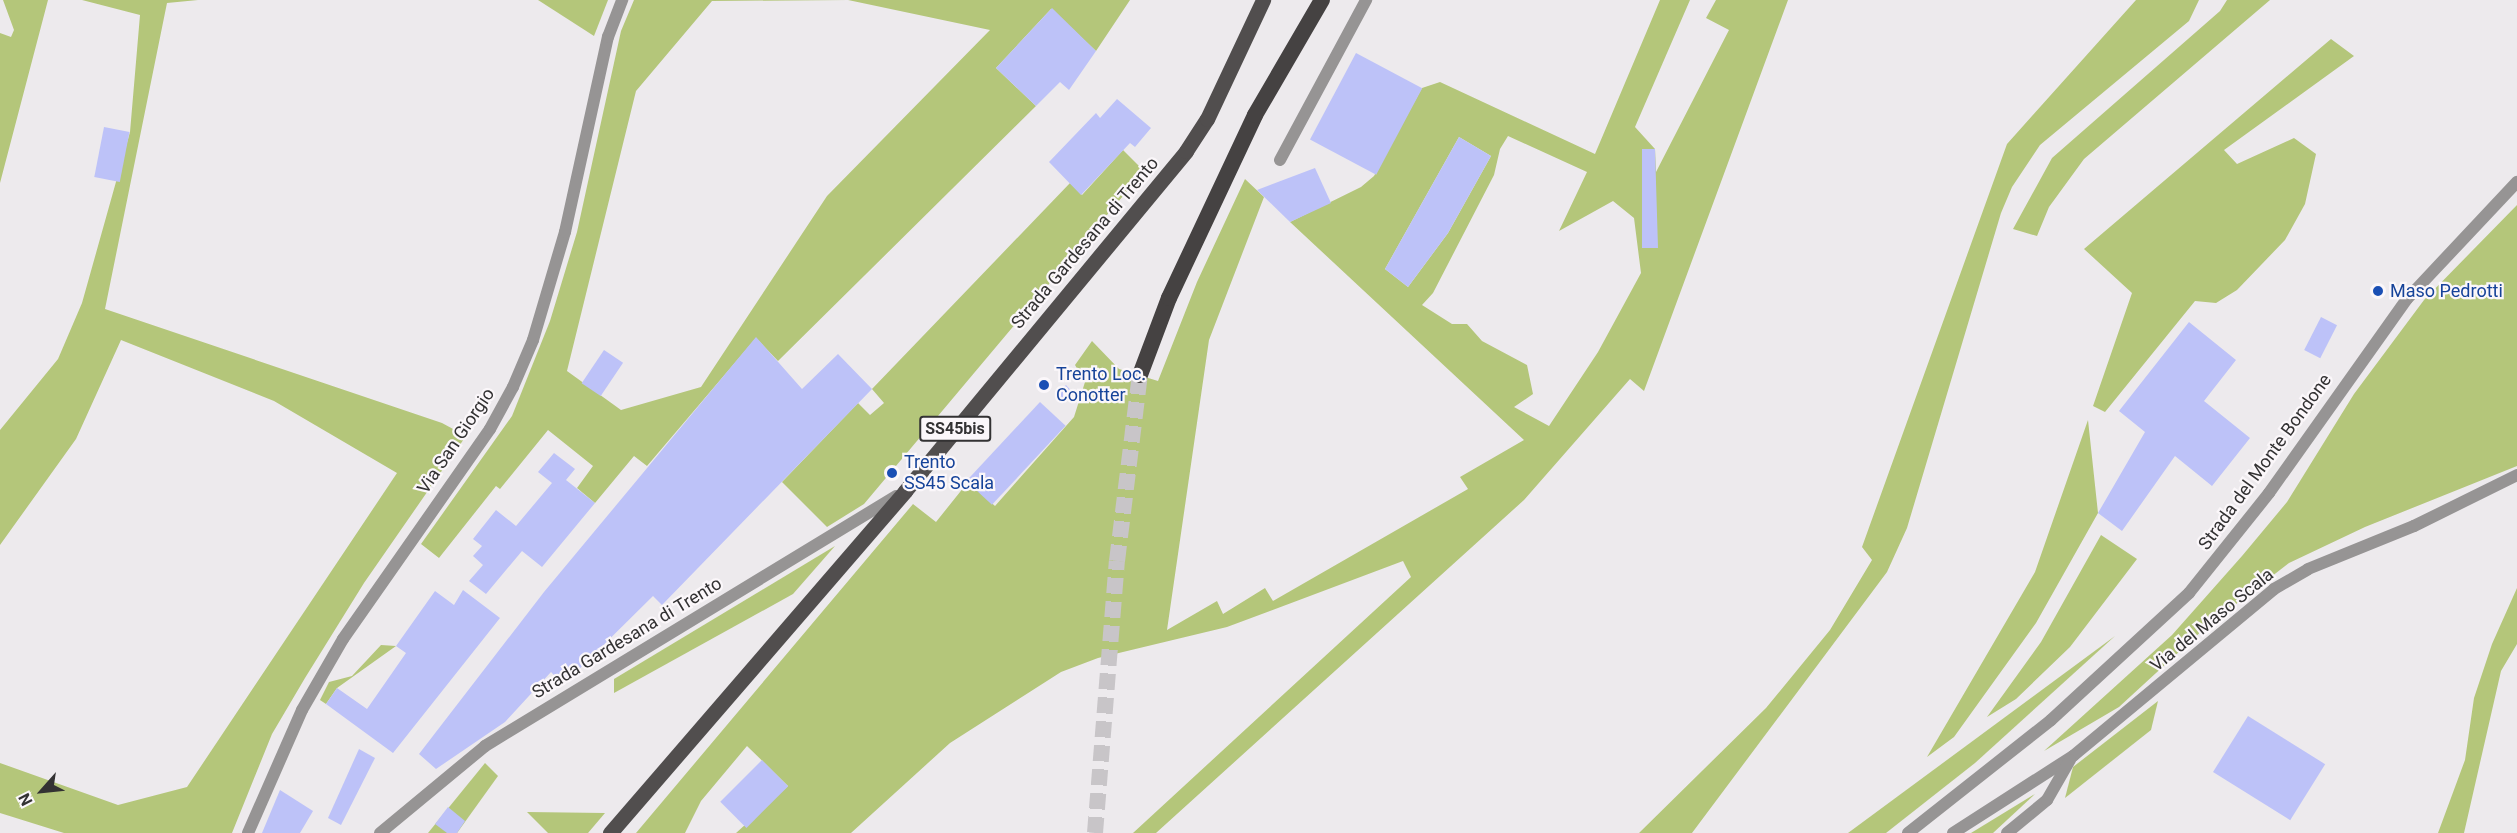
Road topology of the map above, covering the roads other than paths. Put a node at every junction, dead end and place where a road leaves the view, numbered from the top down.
1 (622, 0) edge
2 (1263, 0) edge
3 (1322, 0) edge
4 (1366, 0) edge
5 (1280, 160) dead end
6 (2517, 182) edge
7 (1140, 375) tunnel mouth
8 (2517, 475) edge
9 (905, 491) junction
10 (2073, 756) junction
11 (248, 833) edge
12 (380, 833) edge
13 (610, 833) edge
14 (1908, 833) edge
15 (1953, 833) edge
16 (2007, 833) edge

1 - 11 street, Via San Giorgio
2 - 9 main road, Strada Gardesana di Trento / SS45bis
3 - 7 highway
4 - 5 street
6 - 14 street, Strada del Monte Bondone
8 - 10 street, Via del Maso Scala
9 - 12 street, Strada Gardesana di Trento
9 - 13 main road, Strada Gardesana di Trento / SS45bis
10 - 15 street, Via del Maso Scala
10 - 16 street

